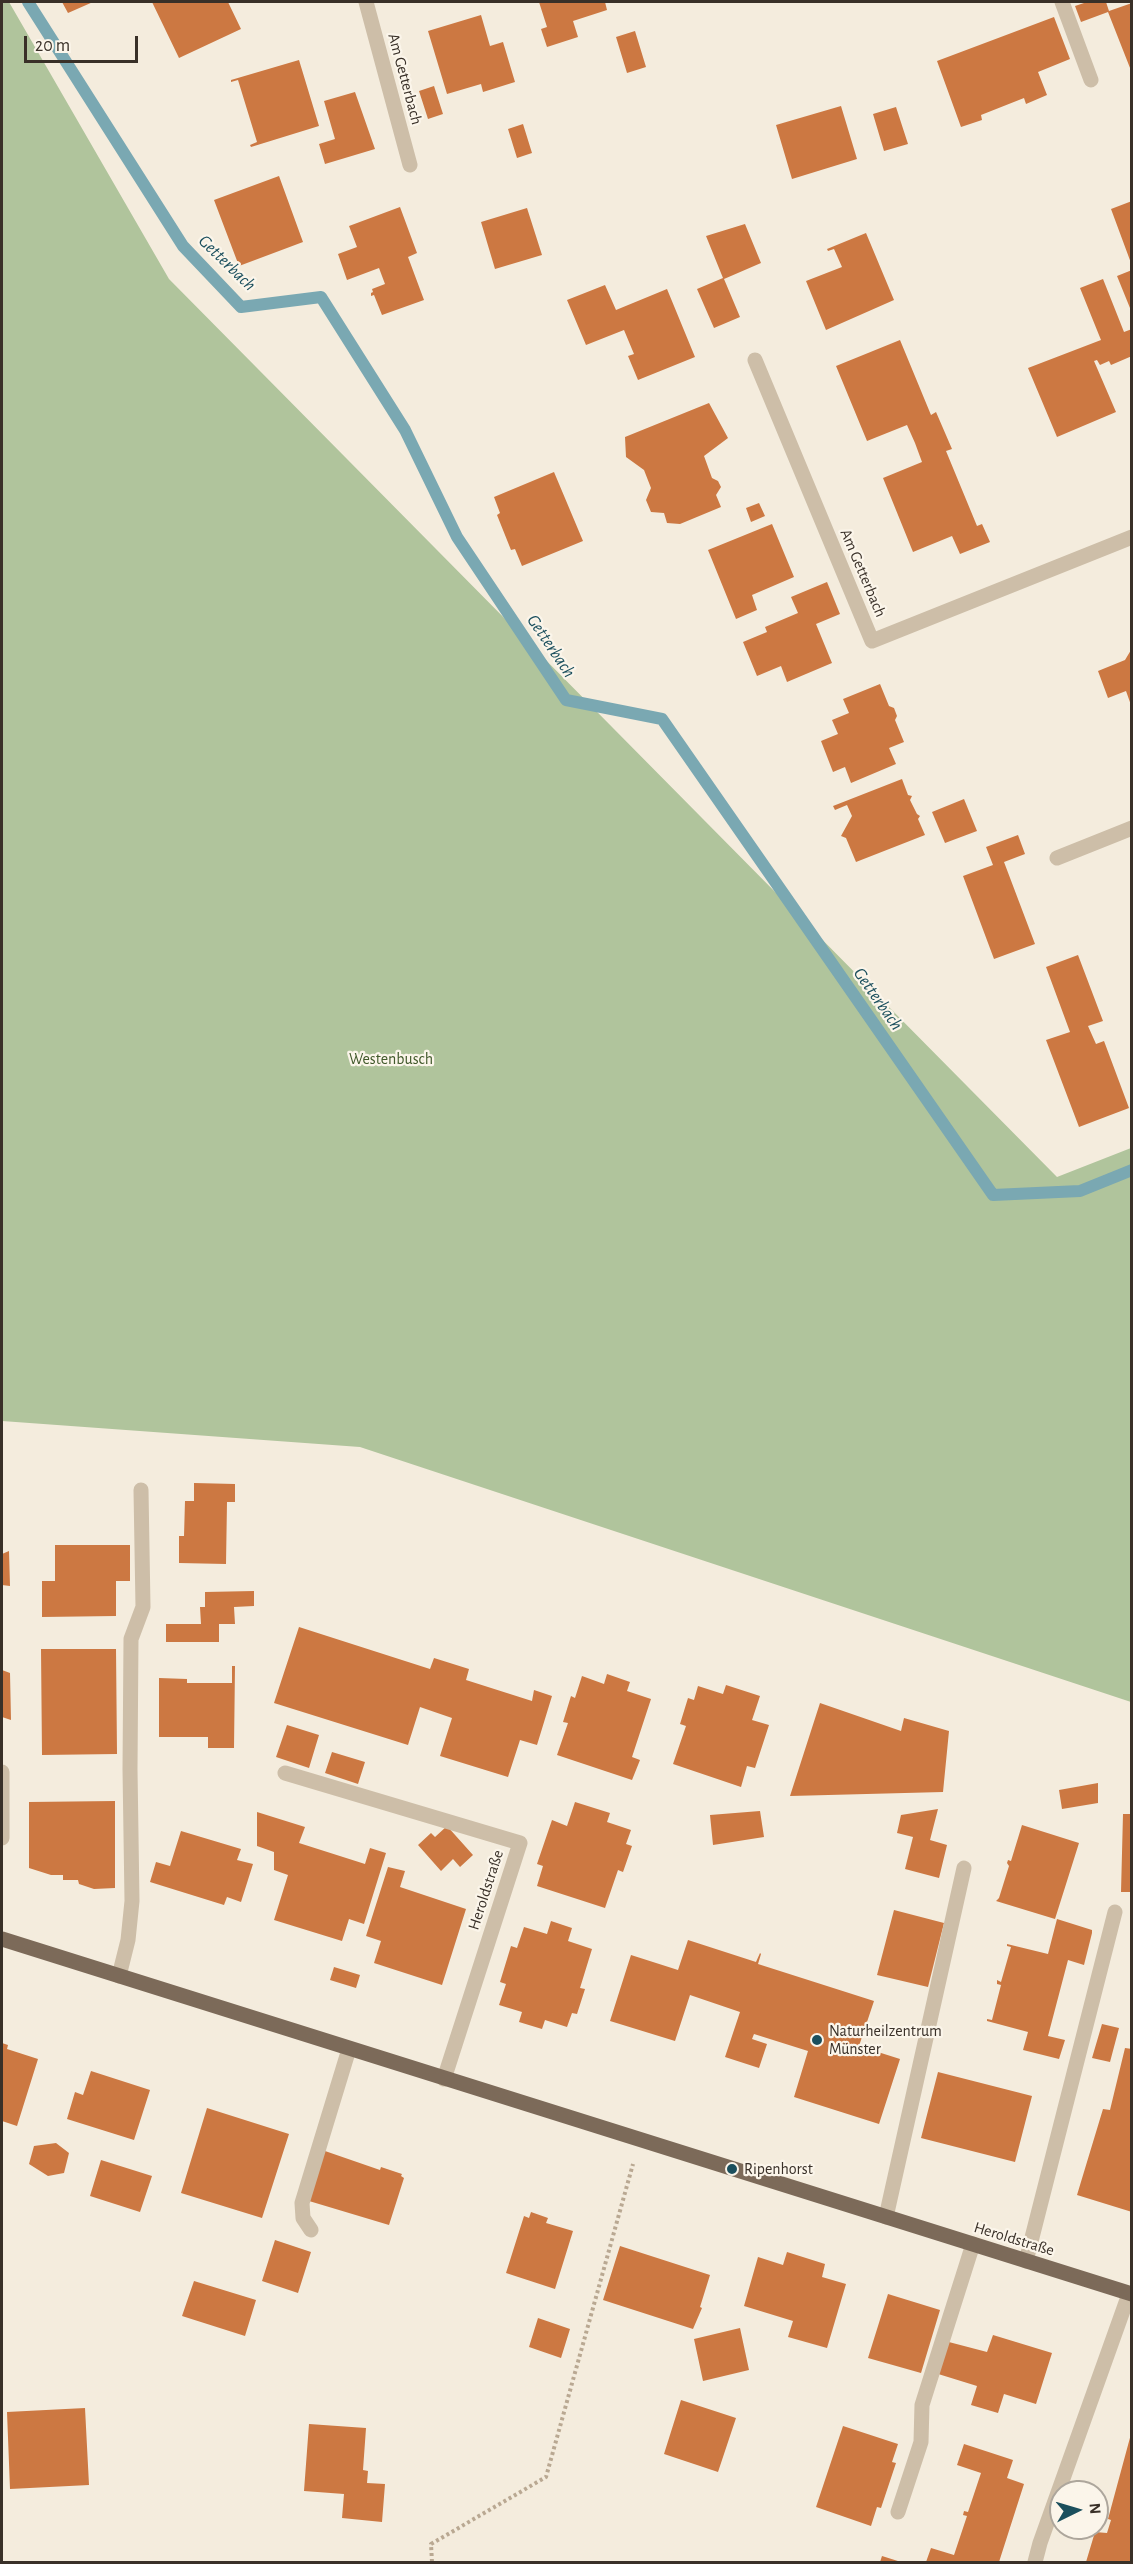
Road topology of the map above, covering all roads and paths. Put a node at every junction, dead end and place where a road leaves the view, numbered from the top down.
1 (366, 2) edge
2 (1062, 2) edge
3 (1091, 80) dead end
4 (410, 165) dead end
5 (755, 360) dead end
6 (1131, 537) edge
7 (1131, 828) edge
8 (1057, 858) dead end
9 (141, 1490) dead end
10 (2, 1772) edge
11 (285, 1773) dead end
12 (2, 1838) edge
13 (964, 1868) dead end
14 (1115, 1912) dead end
15 (2, 1939) edge
16 (118, 1976) junction
17 (348, 2049) junction
18 (444, 2079) junction
19 (640, 2140) junction
20 (886, 2217) junction
21 (311, 2230) dead end
22 (973, 2244) junction
23 (1026, 2261) junction
24 (1130, 2294) edge
25 (898, 2512) dead end
26 (432, 2562) edge
27 (1035, 2562) edge

1 - 4 street, Am Getterbach
2 - 3 street
5 - 6 street, Am Getterbach
7 - 8 street
9 - 16 street
10 - 12 street
11 - 18 street, Heroldstraße
13 - 20 street
14 - 23 street
15 - 16 main road, Heroldstraße
16 - 17 main road, Heroldstraße
17 - 18 main road, Heroldstraße
17 - 21 street
18 - 19 main road, Heroldstraße
19 - 20 main road, Heroldstraße
19 - 26 path
20 - 22 main road, Heroldstraße
22 - 23 main road, Heroldstraße
22 - 25 street
23 - 24 main road, Heroldstraße
24 - 27 street

